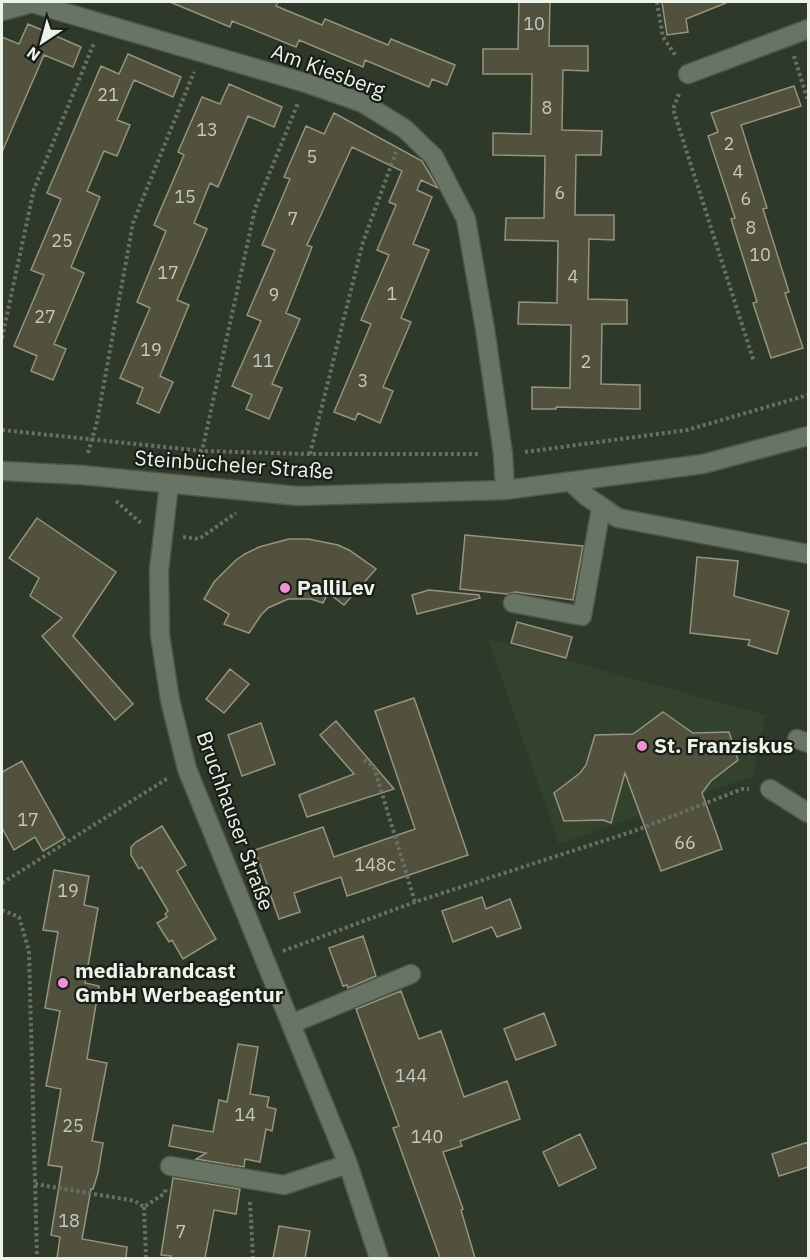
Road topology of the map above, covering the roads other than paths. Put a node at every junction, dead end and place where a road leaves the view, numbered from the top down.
1 (2, 11) edge
2 (808, 29) edge
3 (688, 74) road end
4 (808, 436) edge
5 (2, 471) edge
6 (572, 483) junction
7 (170, 484) junction
8 (505, 490) junction
9 (601, 508) junction
10 (808, 554) edge
11 (513, 603) dead end
12 (770, 789) road end
13 (808, 813) edge
14 (411, 974) dead end
15 (291, 1024) junction
16 (348, 1164) junction
17 (170, 1166) road end
18 (379, 1258) edge

1 - 8 street, Am Kiesberg
2 - 3 street
4 - 6 street, Steinbücheler Straße
5 - 7 street, Steinbücheler Straße
6 - 8 street, Steinbücheler Straße
6 - 9 street
7 - 8 street, Steinbücheler Straße
7 - 15 street, Bruchhauser Straße
9 - 10 street
9 - 11 street
12 - 13 street
14 - 15 street
15 - 16 street, Bruchhauser Straße
16 - 17 street
16 - 18 street, Bruchhauser Straße

